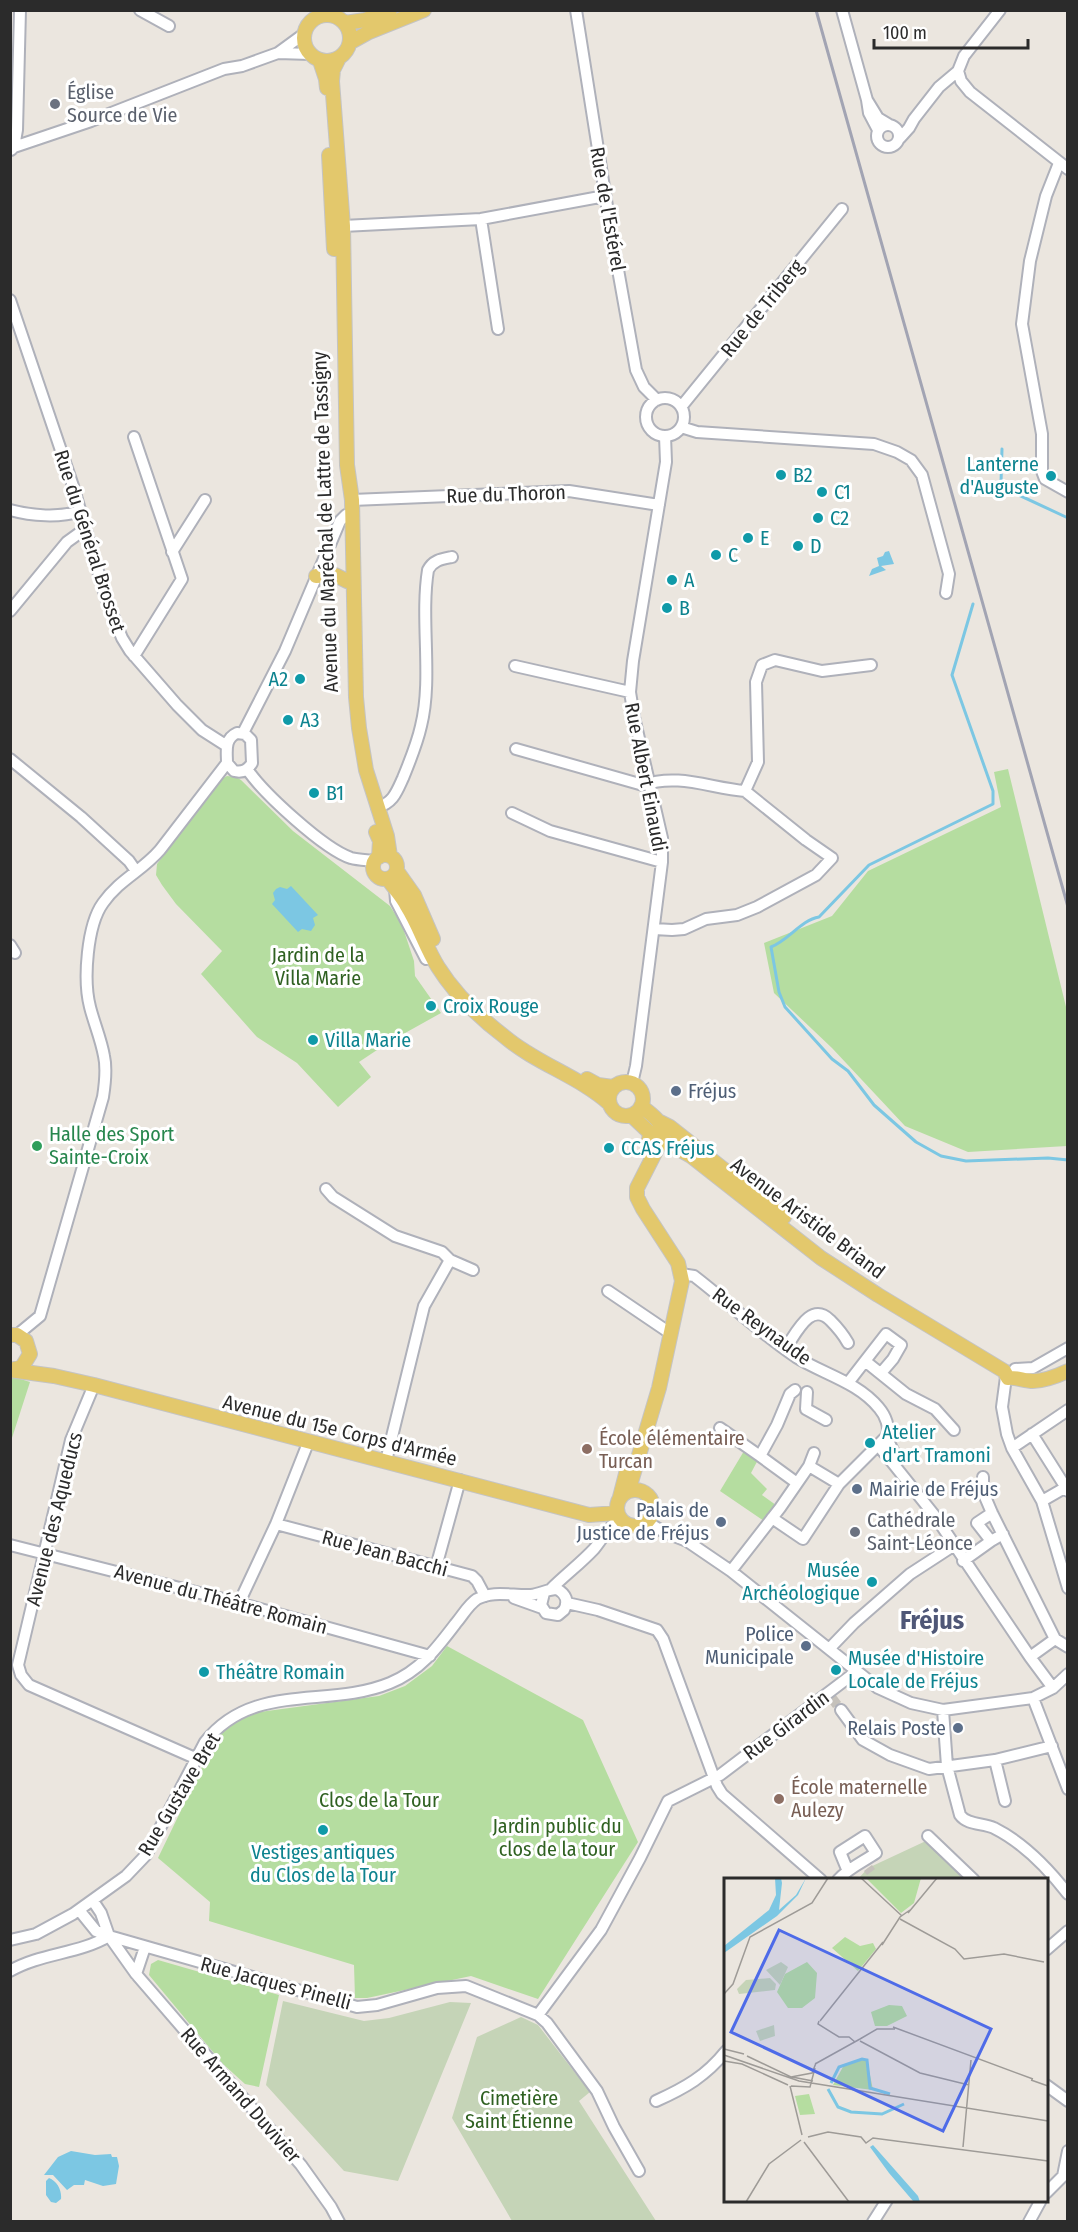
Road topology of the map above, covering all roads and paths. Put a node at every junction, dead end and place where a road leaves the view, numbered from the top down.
1 (20, 10) edge
2 (140, 10) edge
3 (390, 10) edge
4 (424, 10) edge
5 (576, 10) edge
6 (842, 10) edge
7 (1000, 10) edge
8 (325, 13) edge
9 (345, 23) junction
10 (169, 26) dead end
11 (304, 34) junction
12 (351, 42) junction
13 (278, 53) junction
14 (315, 58) junction
15 (338, 60) junction
16 (958, 71) junction
17 (965, 87) junction
18 (937, 90) junction
19 (914, 119) junction
20 (887, 127) junction
21 (900, 138) junction
22 (12, 149) edge
23 (1063, 166) edge
24 (330, 183) junction
25 (605, 196) junction
26 (842, 208) dead end
27 (481, 219) junction
28 (343, 226) junction
29 (10, 300) edge
30 (498, 328) dead end
31 (657, 400) junction
32 (681, 407) junction
33 (681, 427) junction
34 (665, 436) junction
35 (134, 437) dead end
36 (1068, 492) edge
37 (205, 500) dead end
38 (352, 500) junction
39 (659, 505) junction
40 (10, 510) edge
41 (81, 511) junction
42 (346, 515) junction
43 (85, 529) junction
44 (172, 552) junction
45 (452, 557) dead end
46 (316, 576) junction
47 (347, 581) junction
48 (946, 593) dead end
49 (10, 611) edge
50 (134, 656) junction
51 (871, 665) dead end
52 (514, 666) dead end
53 (630, 692) junction
54 (243, 733) junction
55 (227, 746) junction
56 (516, 749) dead end
57 (11, 760) edge
58 (226, 763) junction
59 (247, 770) junction
60 (651, 783) junction
61 (745, 791) junction
62 (377, 807) junction
63 (512, 813) dead end
64 (381, 858) junction
65 (662, 862) junction
66 (136, 870) junction
67 (393, 880) junction
68 (654, 928) junction
69 (632, 1083) junction
70 (613, 1087) junction
71 (610, 1104) junction
72 (636, 1110) junction
73 (660, 1122) junction
74 (656, 1136) junction
75 (326, 1189) dead end
76 (450, 1260) junction
77 (473, 1270) dead end
78 (681, 1274) junction
79 (608, 1291) dead end
80 (667, 1331) junction
81 (14, 1335) edge
82 (848, 1343) dead end
83 (785, 1348) junction
84 (1068, 1348) edge
85 (29, 1358) junction
86 (865, 1361) junction
87 (11, 1370) edge
88 (1068, 1371) edge
89 (1009, 1372) junction
90 (881, 1373) junction
91 (54, 1376) junction
92 (848, 1383) junction
93 (94, 1385) junction
94 (795, 1390) dead end
95 (807, 1392) dead end
96 (1068, 1410) edge
97 (826, 1420) dead end
98 (720, 1428) dead end
99 (954, 1430) dead end
100 (1032, 1434) junction
101 (884, 1438) junction
102 (308, 1443) junction
103 (1012, 1448) junction
104 (814, 1453) dead end
105 (760, 1456) junction
106 (386, 1461) junction
107 (809, 1466) junction
108 (983, 1477) dead end
109 (460, 1480) junction
110 (797, 1483) junction
111 (839, 1484) junction
112 (1067, 1488) edge
113 (626, 1493) junction
114 (1042, 1501) junction
115 (992, 1513) junction
116 (596, 1516) junction
117 (619, 1516) junction
118 (772, 1518) junction
119 (647, 1522) junction
120 (276, 1524) junction
121 (605, 1533) junction
122 (1003, 1534) junction
123 (991, 1541) junction
124 (10, 1545) edge
125 (953, 1546) junction
126 (45, 1554) junction
127 (963, 1561) junction
128 (436, 1567) junction
129 (573, 1571) junction
130 (731, 1571) junction
131 (1068, 1588) edge
132 (547, 1591) junction
133 (507, 1595) junction
134 (485, 1596) junction
135 (566, 1599) junction
136 (239, 1603) junction
137 (542, 1608) junction
138 (1055, 1639) junction
139 (1068, 1647) edge
140 (829, 1649) junction
141 (430, 1656) junction
142 (1030, 1657) junction
143 (857, 1671) junction
144 (1063, 1682) edge
145 (1033, 1698) junction
146 (841, 1710) tunnel mouth
147 (943, 1710) junction
148 (1052, 1746) junction
149 (195, 1758) junction
150 (995, 1760) junction
151 (947, 1767) junction
152 (714, 1778) junction
153 (1068, 1789) edge
154 (1005, 1801) dead end
155 (928, 1836) dead end
156 (847, 1869) dead end
157 (819, 1878) edge
158 (840, 1878) edge
159 (972, 1878) edge
160 (1068, 1894) edge
161 (93, 1901) junction
162 (79, 1910) junction
163 (1068, 1931) edge
164 (110, 1936) junction
165 (10, 1940) edge
166 (145, 1947) junction
167 (1048, 1949) edge
168 (10, 1971) edge
169 (136, 1974) junction
170 (538, 2015) junction
171 (724, 2053) edge
172 (1048, 2086) edge
173 (656, 2101) dead end
174 (1068, 2101) edge
175 (1068, 2151) edge
176 (639, 2171) dead end
177 (1048, 2192) edge
178 (887, 2202) edge
179 (1040, 2202) edge
180 (339, 2222) edge
181 (873, 2222) edge
182 (1029, 2222) edge

1 - 22 street
2 - 10 street
3 - 9 main road
4 - 12 main road
5 - 25 street, Rue de l'Estérel
6 - 20 street
7 - 16 street
8 - 9 main road
8 - 11 main road
9 - 12 main road
11 - 13 street
11 - 14 main road, Avenue du Maréchal de Lattre de Tassigny
12 - 15 main road, Avenue du Maréchal de Lattre de Tassigny
13 - 14 street
13 - 22 street
14 - 15 main road
14 - 24 main road, Avenue du Maréchal de Lattre de Tassigny
15 - 28 main road, Avenue du Maréchal de Lattre de Tassigny
16 - 17 street
16 - 18 street
17 - 18 street
17 - 23 street
18 - 19 street
19 - 20 street
19 - 21 street
20 - 21 street
20 - 21 street
23 - 36 street
24 - 28 street, Avenue du Maréchal de Lattre de Tassigny
24 - 42 main road, Avenue du Maréchal de Lattre de Tassigny
25 - 27 street
25 - 31 street, Rue de l'Estérel
26 - 32 street, Rue de Triberg
27 - 28 street
27 - 30 street
28 - 38 main road, Avenue du Maréchal de Lattre de Tassigny
29 - 41 street, Rue du Général Brosset
31 - 32 street
31 - 34 street
32 - 33 street
33 - 34 street
33 - 48 street
34 - 39 street, Rue Albert Einaudi
35 - 44 street
37 - 44 street
38 - 39 street, Rue du Thoron
38 - 62 main road, Avenue du Maréchal de Lattre de Tassigny
39 - 53 street, Rue Albert Einaudi
40 - 41 street
41 - 43 street, Rue du Général Brosset
42 - 46 street
42 - 47 main road, Avenue du Maréchal de Lattre de Tassigny
43 - 49 street
43 - 50 street, Rue du Général Brosset
44 - 50 street
45 - 62 street
46 - 47 main road
46 - 54 street
47 - 64 main road, Avenue du Maréchal de Lattre de Tassigny
50 - 55 street, Rue du Général Brosset
51 - 61 street
52 - 53 street
53 - 60 street, Rue Albert Einaudi
54 - 55 street
54 - 59 street
55 - 58 street
56 - 60 street
57 - 66 street
58 - 59 street
58 - 66 street
59 - 64 street
60 - 61 street
60 - 65 street, Rue Albert Einaudi
61 - 68 street
62 - 64 main road, Avenue du Maréchal de Lattre de Tassigny
63 - 65 street
64 - 67 main road
64 - 67 main road
65 - 68 street, Rue Albert Einaudi
66 - 81 street
67 - 70 main road
67 - 71 main road
68 - 69 street, Rue Albert Einaudi
69 - 70 main road
69 - 72 main road
70 - 71 main road
71 - 72 main road
72 - 73 main road, Avenue Aristide Briand
72 - 74 main road, Avenue Aristide Briand
73 - 74 main road
73 - 89 main road, Avenue Aristide Briand
74 - 78 main road
74 - 80 main road
74 - 89 main road, Avenue Aristide Briand
75 - 76 street
76 - 77 street
76 - 106 street
78 - 83 street, Rue Reynaude
78 - 113 main road
79 - 80 street
80 - 113 main road
81 - 85 main road
82 - 83 street
83 - 92 street, Rue Reynaude
84 - 89 street
85 - 87 main road
85 - 91 main road, Avenue du 15e Corps d'Armée
86 - 90 street
86 - 90 street
86 - 92 street
87 - 91 main road, Avenue du 15e Corps d'Armée
88 - 89 main road
89 - 103 street
90 - 99 street
91 - 93 main road, Avenue du 15e Corps d'Armée
92 - 101 street, Rue Reynaude
93 - 102 main road, Avenue du 15e Corps d'Armée
93 - 126 street, Avenue des Aqueducs
94 - 105 street
95 - 97 street
96 - 100 street
98 - 105 street
100 - 103 street
100 - 112 street
101 - 111 street
101 - 125 street, Rue Reynaude
102 - 106 main road, Avenue du 15e Corps d'Armée
102 - 120 street
103 - 114 street
104 - 107 street
105 - 110 street
106 - 109 main road, Avenue du 15e Corps d'Armée
107 - 110 street
107 - 111 street
108 - 115 street
109 - 116 main road, Avenue du 15e Corps d'Armée
109 - 128 street
110 - 118 street
111 - 118 street
112 - 114 street
113 - 117 main road
113 - 119 main road
114 - 131 street
115 - 122 street
115 - 123 street
116 - 117 main road, Avenue du 15e Corps d'Armée
116 - 121 street
117 - 119 main road
117 - 121 street
118 - 130 street
119 - 130 street
120 - 128 street, Rue Jean Bacchi
120 - 136 street
121 - 129 street
122 - 123 street
122 - 138 street
123 - 127 street
124 - 126 street, Avenue du Théâtre Romain
125 - 127 street
125 - 140 street
126 - 136 street, Avenue du Théâtre Romain
126 - 149 street, Avenue des Aqueducs
127 - 142 street
128 - 134 street, Rue Jean Bacchi
129 - 132 street
129 - 135 street
130 - 140 street
132 - 133 street
132 - 135 street
132 - 137 street
133 - 134 street
133 - 137 street
134 - 141 street, Rue Gustave Bret
135 - 137 street
135 - 152 street
136 - 141 street, Avenue du Théâtre Romain
138 - 139 street
138 - 142 street
140 - 143 street
141 - 149 street, Rue Gustave Bret
142 - 144 street
143 - 147 street
143 - 152 street, Rue Girardin
144 - 145 street
145 - 147 street
145 - 148 street
146 - 151 street
147 - 151 street
148 - 150 street
148 - 153 street
149 - 161 street, Rue Gustave Bret
150 - 151 street
150 - 154 street
151 - 160 street
152 - 157 street
152 - 170 street, Rue Girardin
155 - 159 street
156 - 158 street
161 - 162 street, Rue Gustave Bret
161 - 164 street
162 - 164 street, Rue Jacques Pinelli
162 - 165 street, Rue Gustave Bret
163 - 167 street
164 - 166 street, Rue Jacques Pinelli
164 - 168 street
164 - 169 street, Rue Armand Duvivier
166 - 169 street
166 - 170 street, Rue Jacques Pinelli
169 - 180 street, Rue Armand Duvivier
170 - 176 street, Rue Jacques Pinelli
171 - 173 street
172 - 174 street
175 - 177 street
178 - 181 street
179 - 182 street

